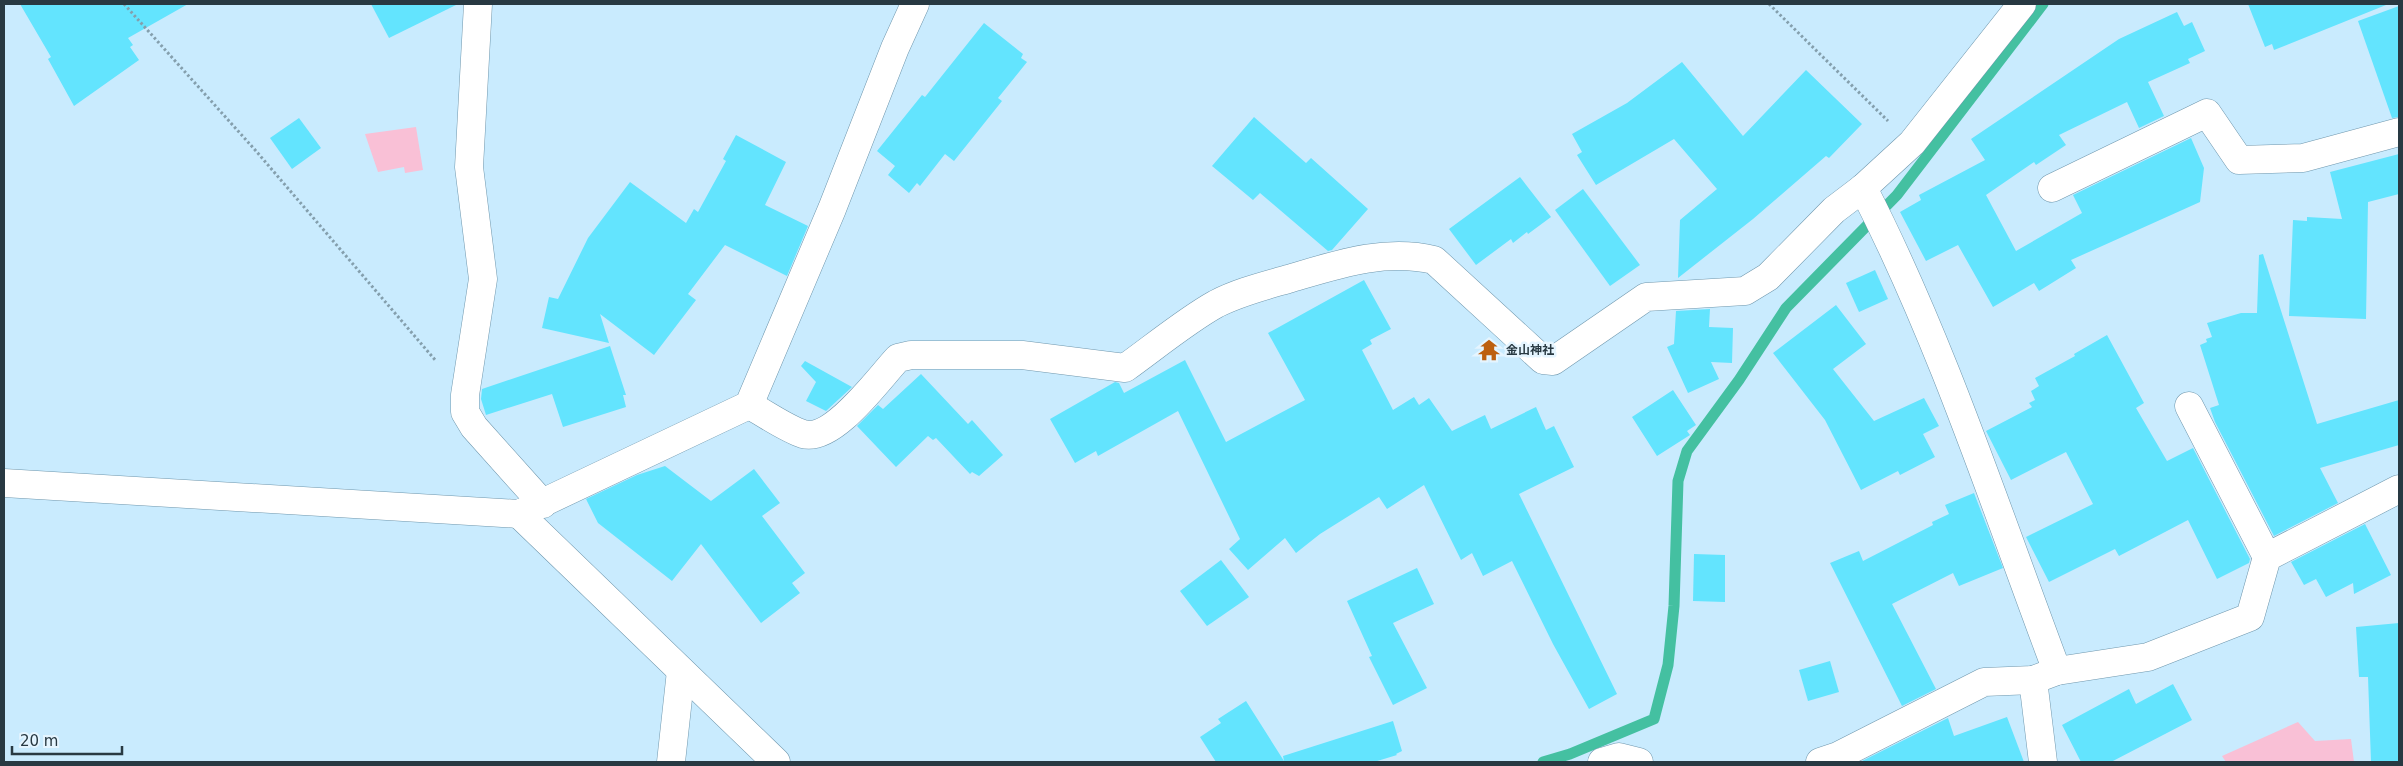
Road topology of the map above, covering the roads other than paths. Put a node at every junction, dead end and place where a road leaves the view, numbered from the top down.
1 (478, 4) edge
2 (915, 4) edge
3 (2022, 4) edge
4 (2399, 132) edge
5 (1863, 188) junction
6 (2052, 188) dead end
7 (749, 405) junction
8 (2189, 406) dead end
9 (4, 483) edge
10 (2399, 490) edge
11 (531, 509) junction
12 (2267, 557) junction
13 (681, 671) junction
14 (2045, 675) junction
15 (672, 762) edge
16 (776, 762) edge
17 (1602, 762) edge
18 (1639, 762) edge
19 (1820, 762) edge
20 (2043, 762) edge

1 - 11 street
2 - 7 street
3 - 5 street
4 - 6 street
5 - 7 street
5 - 14 street
7 - 11 street
8 - 12 street
9 - 11 street
10 - 12 street
11 - 13 street
12 - 14 street
13 - 15 street
13 - 16 street
14 - 19 street
14 - 20 street
17 - 18 street

